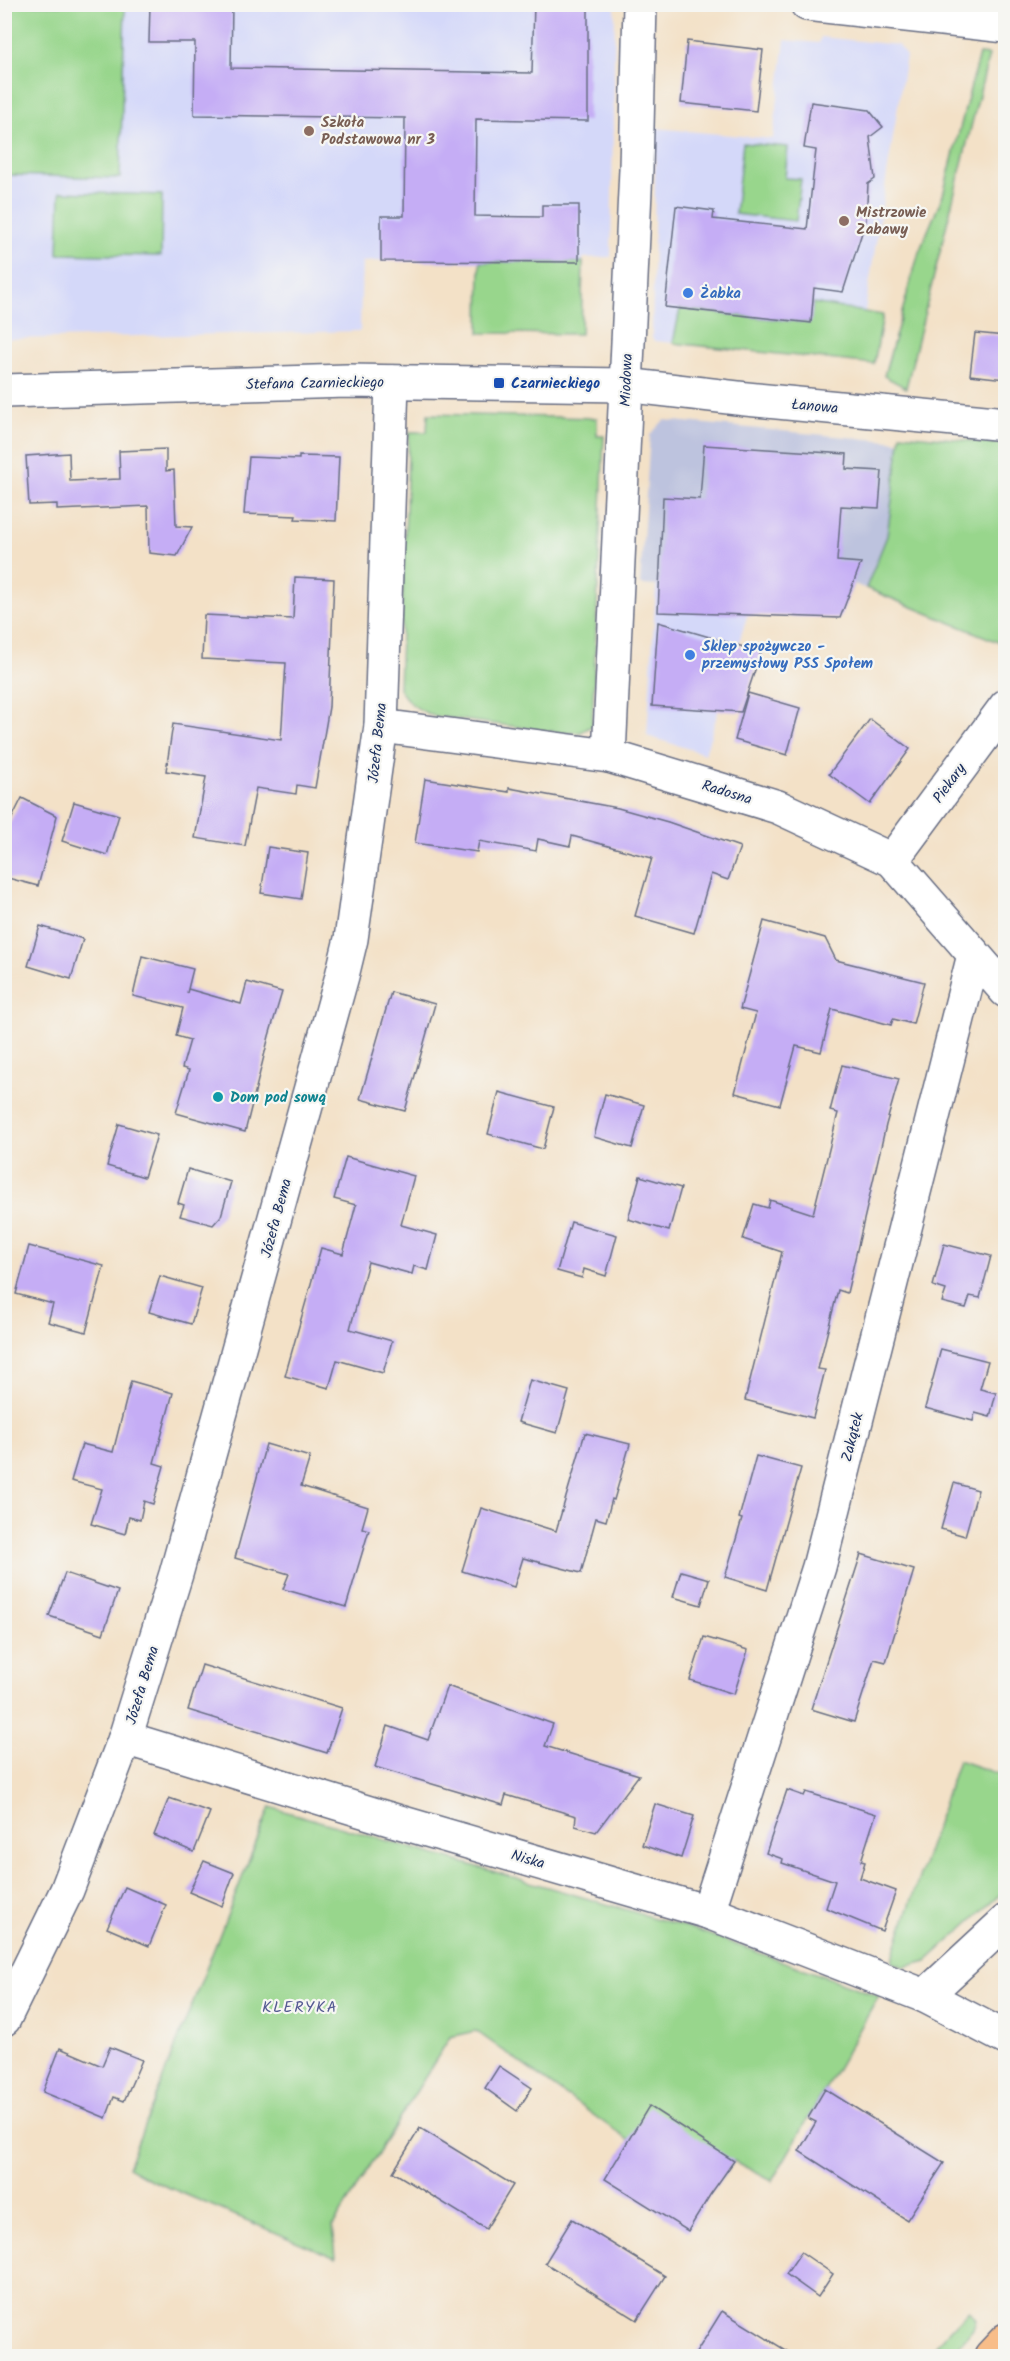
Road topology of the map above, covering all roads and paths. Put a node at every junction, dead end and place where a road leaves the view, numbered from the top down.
1 (640, 4) edge
2 (807, 4) edge
3 (1005, 26) edge
4 (392, 382) junction
5 (625, 385) junction
6 (4, 391) edge
7 (1005, 424) edge
8 (1005, 706) edge
9 (381, 726) junction
10 (609, 756) junction
11 (892, 860) junction
12 (974, 955) junction
13 (1005, 991) edge
14 (125, 1738) junction
15 (708, 1912) junction
16 (1005, 1921) edge
17 (925, 1996) junction
18 (4, 2019) edge
19 (1005, 2038) edge
20 (1005, 2340) edge
21 (991, 2356) edge

1 - 5 street, Miodowa
2 - 3 street
4 - 5 street, Stefana Czarnieckiego
4 - 6 street, Stefana Czarnieckiego
4 - 9 street, Józefa Bema
5 - 7 street, Łanowa
5 - 10 street, Miodowa
8 - 11 street, Piekary
9 - 10 street, Radosna
9 - 14 street, Józefa Bema
10 - 11 street, Radosna
11 - 12 street, Radosna
12 - 13 street, Radosna
12 - 15 street, Zakątek
14 - 15 street, Niska
14 - 18 street, Józefa Bema
15 - 17 street, Niska
16 - 17 street
17 - 19 street, Niska
20 - 21 main road

